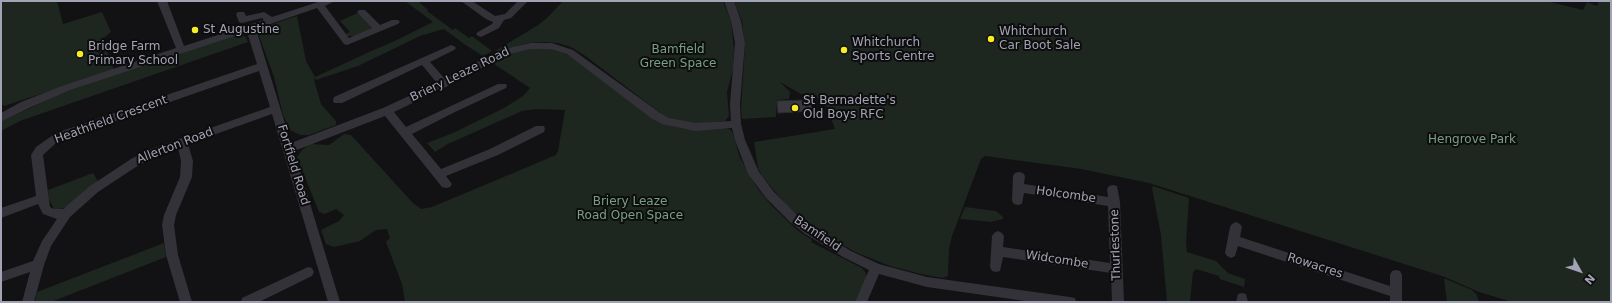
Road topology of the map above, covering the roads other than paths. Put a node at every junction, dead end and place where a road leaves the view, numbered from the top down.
1 (162, 1) edge
2 (330, 1) edge
3 (466, 1) edge
4 (523, 1) edge
5 (729, 1) edge
6 (320, 5) junction
7 (362, 12) dead end
8 (500, 18) junction
9 (244, 22) junction
10 (395, 22) dead end
11 (378, 29) junction
12 (481, 34) dead end
13 (347, 42) junction
14 (337, 46) dead end
15 (451, 48) dead end
16 (181, 50) junction
17 (424, 61) junction
18 (263, 66) junction
19 (444, 84) junction
20 (502, 86) dead end
21 (338, 100) dead end
22 (275, 109) junction
23 (387, 110) junction
24 (3, 114) edge
25 (736, 124) junction
26 (540, 129) dead end
27 (406, 132) junction
28 (182, 142) junction
29 (289, 148) junction
30 (439, 175) junction
31 (1019, 176) dead end
32 (446, 184) dead end
33 (1019, 188) junction
34 (1113, 189) dead end
35 (42, 198) junction
36 (1018, 201) dead end
37 (1114, 202) junction
38 (1, 213) edge
39 (66, 214) junction
40 (1236, 227) dead end
41 (998, 236) dead end
42 (1234, 240) junction
43 (997, 251) junction
44 (1231, 253) dead end
45 (38, 265) junction
46 (996, 267) dead end
47 (876, 268) junction
48 (1116, 269) junction
49 (308, 272) dead end
50 (1396, 275) dead end
51 (1, 277) edge
52 (1396, 297) edge
53 (28, 302) edge
54 (186, 302) edge
55 (247, 302) edge
56 (334, 302) edge
57 (862, 302) edge
58 (1070, 302) edge
59 (1118, 302) edge

1 - 16 street
2 - 6 street
3 - 8 street
4 - 8 street
5 - 25 street, Bamfield
6 - 9 street
6 - 13 street
7 - 11 street
8 - 12 street
9 - 16 street
9 - 18 street, Fortfield Road
10 - 11 street
11 - 13 street
13 - 14 street
15 - 17 street
16 - 24 street
17 - 19 street
17 - 21 street
18 - 22 street, Fortfield Road
18 - 35 street, Heathfield Crescent
19 - 23 street, Briery Leaze Road
19 - 25 street, Briery Leaze Road
20 - 27 street
22 - 28 street, Allerton Road
22 - 29 street, Fortfield Road
23 - 27 street
23 - 29 street, Briery Leaze Road
25 - 47 street, Bamfield
26 - 30 street
27 - 30 street
28 - 39 street, Allerton Road
28 - 54 street
29 - 56 street, Fortfield Road
30 - 32 street
31 - 33 street, Holcombe
33 - 36 street, Holcombe
33 - 37 street, Holcombe
34 - 37 street, Thurlestone
35 - 38 street
35 - 39 street, Heathfield Crescent
37 - 48 street, Thurlestone
39 - 45 street, Allerton Road
40 - 42 street
41 - 43 street
42 - 44 street
42 - 52 street, Rowacres
43 - 46 street
43 - 48 street, Widcombe
45 - 51 street
45 - 53 street, Allerton Road
47 - 57 street
47 - 58 street, Bamfield
48 - 59 street, Thurlestone
49 - 55 street
50 - 52 street

